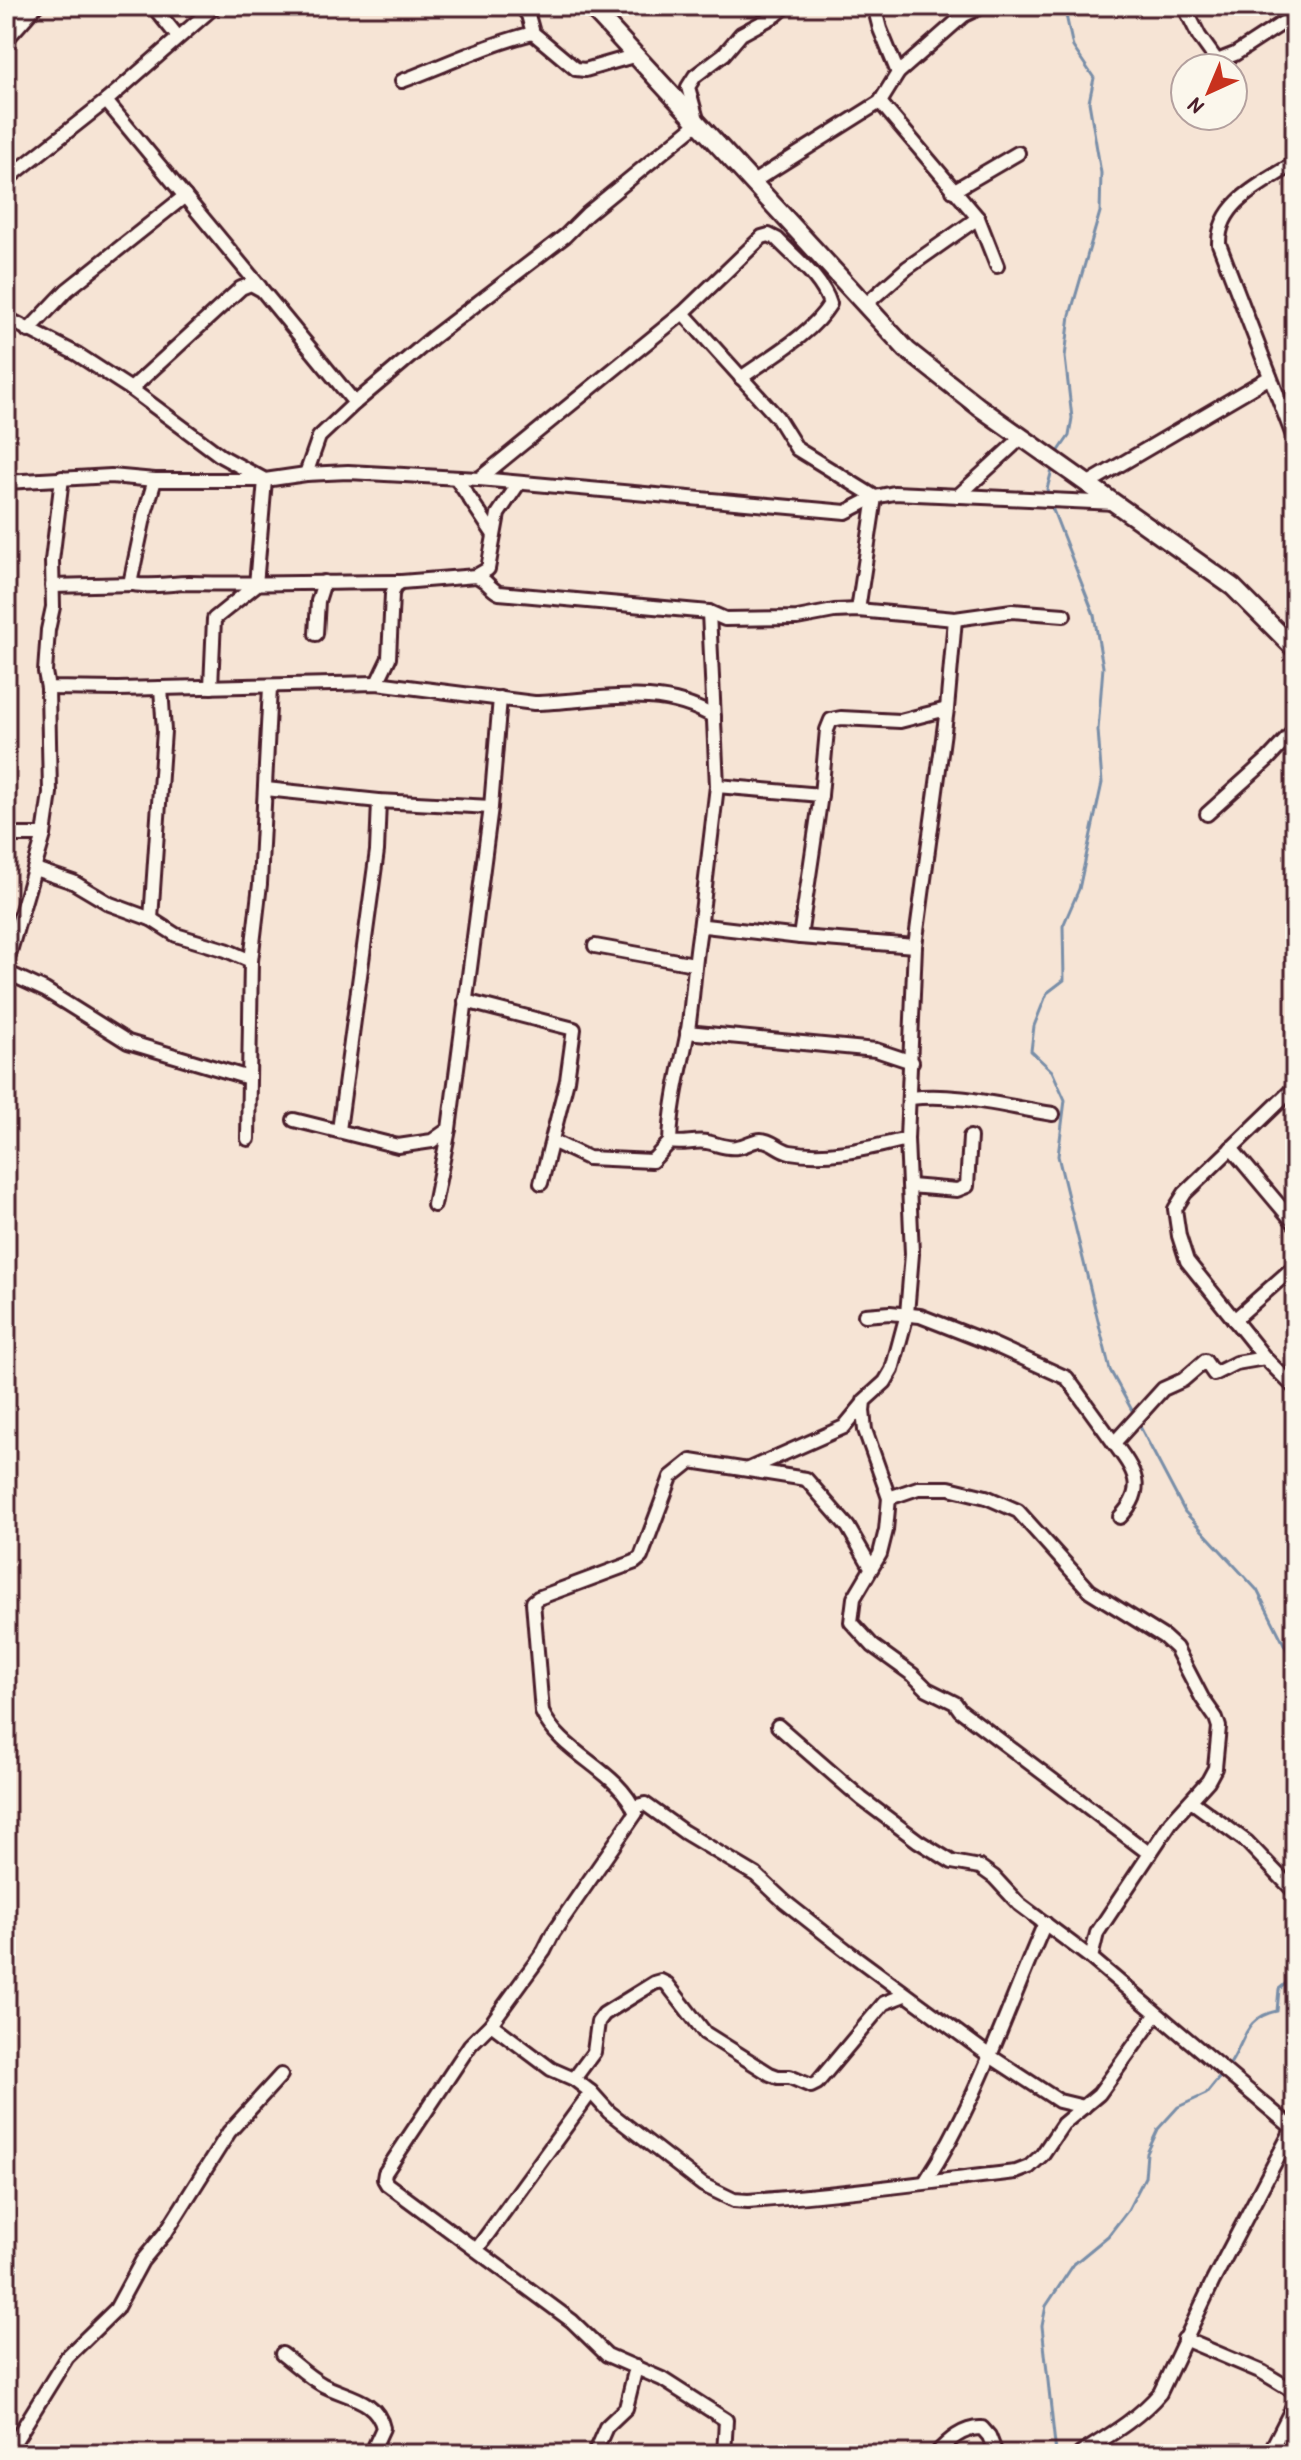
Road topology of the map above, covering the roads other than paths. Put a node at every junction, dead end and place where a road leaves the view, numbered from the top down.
1 (10, 6) edge
2 (36, 6) edge
3 (153, 6) edge
4 (215, 6) edge
5 (521, 6) edge
6 (590, 6) edge
7 (786, 6) edge
8 (874, 6) edge
9 (983, 6) edge
10 (1184, 6) edge
11 (1295, 15) edge
12 (21, 21) junction
13 (533, 33) junction
14 (178, 37) junction
15 (6, 40) edge
16 (637, 55) junction
17 (898, 73) junction
18 (402, 81) dead end
19 (106, 101) junction
20 (880, 102) junction
21 (698, 123) junction
22 (1018, 153) dead end
23 (1295, 163) edge
24 (6, 180) edge
25 (753, 182) junction
26 (953, 191) junction
27 (185, 196) junction
28 (978, 218) junction
29 (997, 266) dead end
30 (832, 270) junction
31 (817, 282) junction
32 (262, 290) junction
33 (865, 305) junction
34 (683, 313) junction
35 (6, 318) edge
36 (28, 331) junction
37 (1270, 377) junction
38 (741, 378) junction
39 (131, 389) junction
40 (355, 403) junction
41 (1022, 437) junction
42 (1295, 441) edge
43 (306, 474) junction
44 (62, 478) junction
45 (456, 478) junction
46 (479, 479) junction
47 (155, 480) junction
48 (265, 480) junction
49 (6, 482) edge
50 (519, 483) junction
51 (1087, 484) junction
52 (958, 496) junction
53 (875, 497) junction
54 (1115, 503) junction
55 (494, 535) junction
56 (483, 574) junction
57 (324, 582) junction
58 (401, 582) junction
59 (133, 584) junction
60 (256, 585) junction
61 (52, 586) junction
62 (858, 610) junction
63 (709, 612) junction
64 (1064, 615) dead end
65 (955, 619) junction
66 (316, 634) dead end
67 (1295, 649) edge
68 (377, 683) junction
69 (211, 687) junction
70 (270, 687) junction
71 (48, 688) junction
72 (161, 688) junction
73 (500, 698) junction
74 (947, 709) junction
75 (714, 717) junction
76 (1295, 730) edge
77 (717, 786) junction
78 (266, 789) junction
79 (821, 795) junction
80 (379, 801) junction
81 (491, 807) junction
82 (1207, 814) dead end
83 (6, 835) edge
84 (44, 835) junction
85 (35, 869) junction
86 (151, 919) junction
87 (700, 929) junction
88 (800, 937) junction
89 (595, 946) dead end
90 (915, 946) junction
91 (251, 961) junction
92 (694, 964) junction
93 (6, 965) edge
94 (6, 972) edge
95 (465, 1001) junction
96 (687, 1032) junction
97 (912, 1062) junction
98 (249, 1078) junction
99 (1295, 1087) edge
100 (910, 1098) junction
101 (1053, 1114) dead end
102 (294, 1120) dead end
103 (449, 1129) junction
104 (339, 1130) junction
105 (970, 1137) dead end
106 (248, 1139) dead end
107 (907, 1139) junction
108 (552, 1141) junction
109 (670, 1142) junction
110 (1231, 1148) junction
111 (541, 1183) dead end
112 (910, 1186) junction
113 (434, 1205) dead end
114 (1295, 1224) edge
115 (1295, 1266) edge
116 (907, 1314) junction
117 (865, 1315) dead end
118 (1234, 1320) junction
119 (1265, 1358) junction
120 (1295, 1388) edge
121 (864, 1401) junction
122 (1114, 1443) junction
123 (749, 1469) junction
124 (889, 1498) junction
125 (1120, 1517) dead end
126 (871, 1567) junction
127 (778, 1726) dead end
128 (1191, 1801) junction
129 (633, 1807) junction
130 (1150, 1854) junction
131 (1295, 1892) edge
132 (1045, 1923) junction
133 (1091, 1958) junction
134 (905, 1995) junction
135 (1156, 2015) junction
136 (491, 2024) junction
137 (990, 2056) junction
138 (281, 2075) dead end
139 (574, 2079) junction
140 (591, 2092) junction
141 (1084, 2107) junction
142 (1294, 2129) edge
143 (925, 2182) junction
144 (477, 2249) junction
145 (1184, 2339) junction
146 (282, 2354) dead end
147 (636, 2367) junction
148 (1295, 2392) edge
149 (1295, 2403) edge
150 (7, 2454) edge
151 (371, 2454) edge
152 (594, 2454) edge
153 (724, 2454) edge
154 (936, 2454) edge
155 (996, 2454) edge
156 (1080, 2454) edge
157 (1269, 2454) edge

1 - 12 street
2 - 12 street
3 - 14 street
4 - 14 street
5 - 13 street
6 - 16 main road
7 - 21 street
8 - 17 street
9 - 17 street
10 - 11 street
12 - 15 street
13 - 16 street
13 - 18 street
14 - 19 street
16 - 21 main road
17 - 20 street
19 - 24 street
19 - 27 street
20 - 25 street
20 - 26 street
21 - 25 main road
21 - 40 street
22 - 26 street
23 - 37 street
25 - 30 main road
26 - 28 street
27 - 32 street
27 - 36 street
28 - 29 street
28 - 33 street
30 - 31 street
30 - 33 main road
31 - 34 street
31 - 38 street
32 - 39 street
32 - 40 street
33 - 41 main road
34 - 38 street
34 - 46 street
35 - 36 street
36 - 39 street
37 - 42 street
37 - 51 street
38 - 53 street
39 - 48 street
40 - 43 street
41 - 51 main road
41 - 52 street
43 - 45 street
43 - 48 street
44 - 47 street
44 - 49 street
44 - 61 street
45 - 46 street
45 - 55 street
46 - 50 street
47 - 48 street
47 - 59 street
48 - 60 street
50 - 53 street
50 - 55 street
51 - 54 main road
52 - 53 street
52 - 54 street
53 - 62 street
54 - 67 main road
55 - 56 street
56 - 58 street
56 - 63 street
57 - 58 street
57 - 60 street
57 - 66 street
58 - 68 street
59 - 60 street
59 - 61 street
60 - 69 street
61 - 71 street
62 - 63 street
62 - 65 street
63 - 75 street
64 - 65 street
65 - 74 street
68 - 70 street
68 - 73 street
69 - 70 street
69 - 72 street
70 - 78 street
71 - 72 street
71 - 84 street
72 - 86 street
73 - 75 street
73 - 81 street
74 - 79 street
74 - 90 street
75 - 77 street
76 - 82 street
77 - 79 street
77 - 87 street
78 - 80 street
78 - 91 street
79 - 88 street
80 - 81 street
80 - 104 street
81 - 95 street
83 - 84 street
84 - 85 street
85 - 86 street
85 - 93 street
86 - 91 street
87 - 88 street
87 - 92 street
88 - 90 street
89 - 92 street
90 - 97 street
91 - 98 street
92 - 96 street
94 - 98 street
95 - 103 street
95 - 108 street
96 - 97 street
96 - 109 street
97 - 100 street
98 - 106 street
99 - 110 street
100 - 101 street
100 - 107 street
102 - 104 street
103 - 104 street
103 - 113 street
105 - 112 street
107 - 109 street
107 - 112 street
108 - 109 street
108 - 111 street
110 - 114 street
110 - 118 street
112 - 116 street
115 - 118 street
116 - 117 street
116 - 121 street
116 - 122 street
118 - 119 street
119 - 120 street
119 - 122 street
121 - 123 street
121 - 124 street
122 - 125 street
123 - 126 street
123 - 129 street
124 - 126 street
124 - 128 street
126 - 130 street
127 - 132 street
128 - 130 street
128 - 131 street
129 - 134 street
129 - 136 street
130 - 133 street
132 - 133 street
132 - 137 street
133 - 135 street
134 - 137 street
134 - 139 street
135 - 141 street
135 - 142 street
136 - 139 street
136 - 144 street
137 - 141 street
137 - 143 street
138 - 150 street
139 - 140 street
140 - 143 street
140 - 144 street
141 - 143 street
142 - 145 street
144 - 147 street
145 - 148 street
145 - 156 street
146 - 151 street
147 - 152 street
147 - 153 street
149 - 157 street
154 - 155 street

